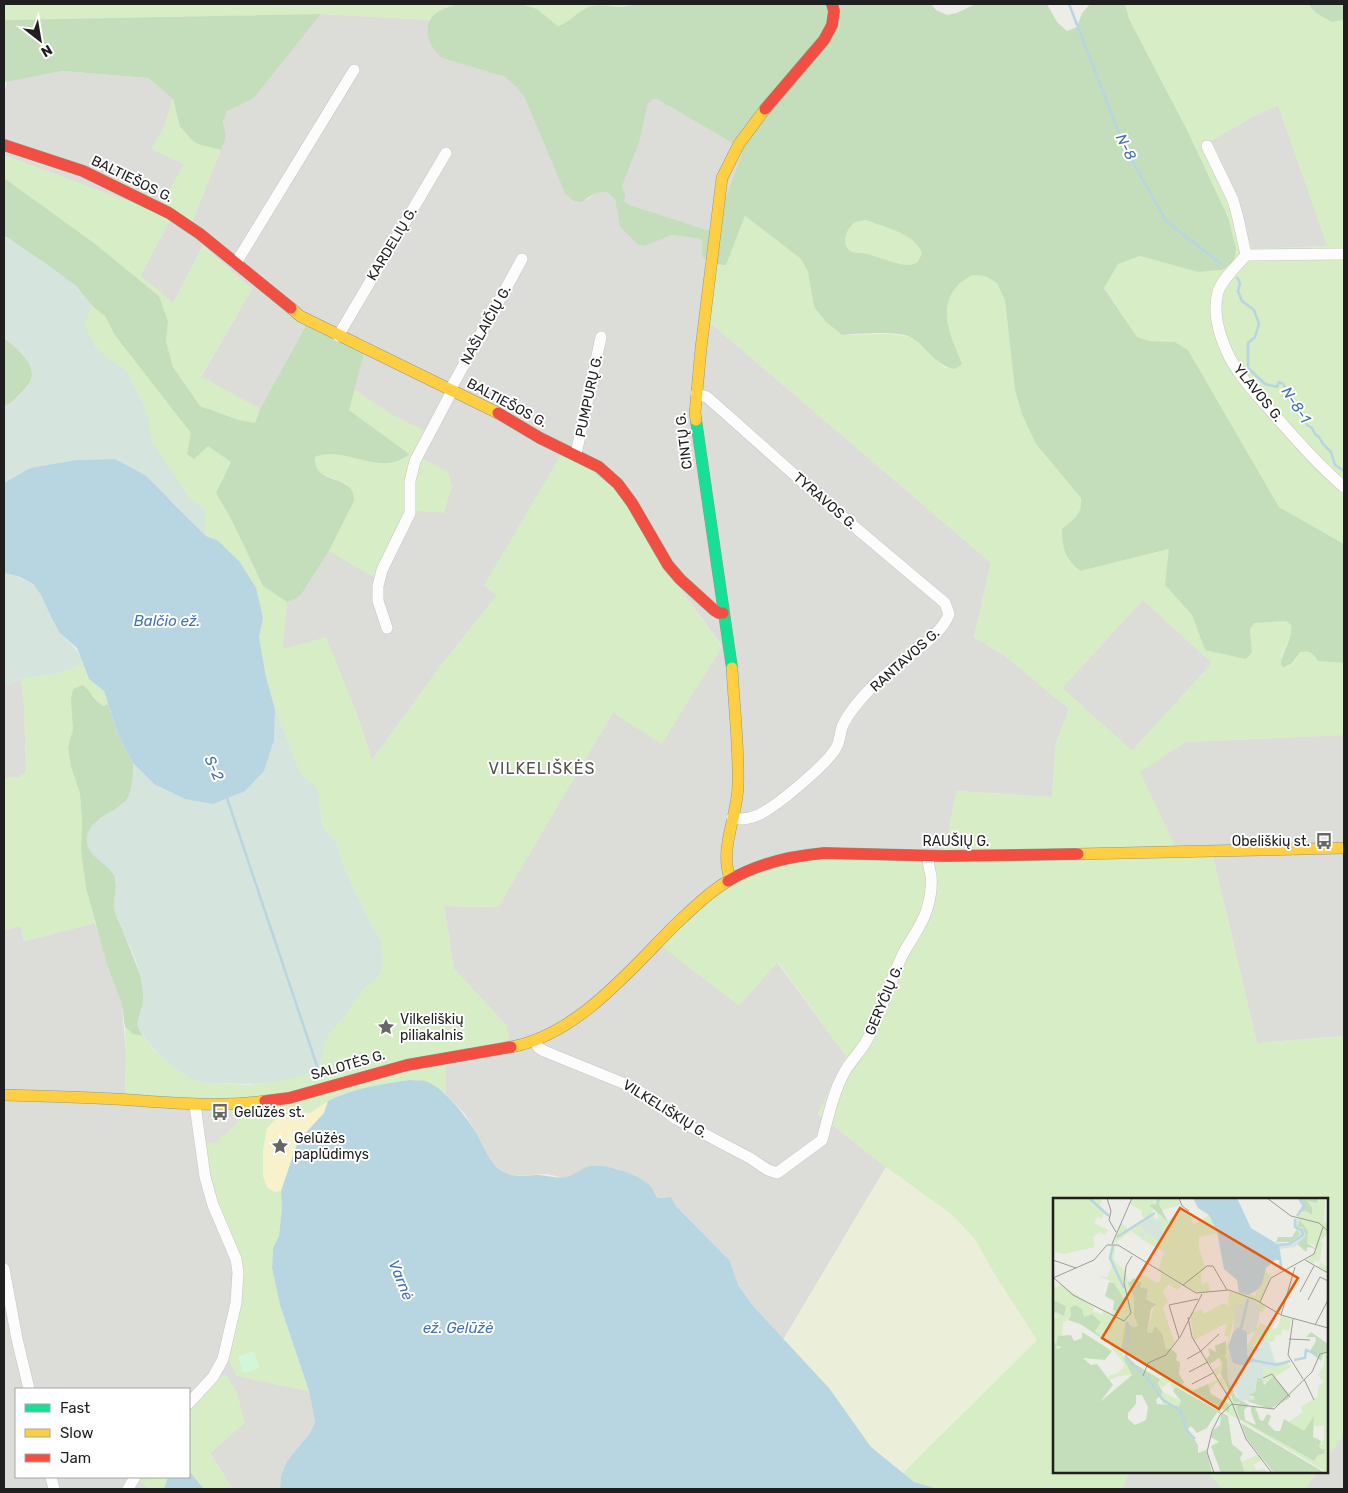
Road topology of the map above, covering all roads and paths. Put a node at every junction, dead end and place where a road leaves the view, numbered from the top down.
1 (832, 4) edge
2 (354, 70) dead end
3 (4, 145) edge
4 (1207, 146) dead end
5 (446, 153) dead end
6 (1344, 254) edge
7 (1246, 255) junction
8 (522, 259) dead end
9 (236, 263) junction
10 (338, 336) junction
11 (601, 337) dead end
12 (451, 391) junction
13 (696, 394) junction
14 (576, 454) junction
15 (1344, 488) edge
16 (723, 613) junction
17 (949, 614) joint
18 (387, 628) dead end
19 (732, 818) junction
20 (1344, 848) edge
21 (928, 856) junction
22 (730, 878) junction
23 (534, 1041) junction
24 (4, 1095) edge
25 (195, 1105) junction
26 (768, 1170) joint
27 (4, 1269) edge
28 (29, 1388) edge
29 (190, 1402) edge
30 (134, 1478) edge
31 (128, 1489) edge

1 - 13 street, CINTŲ G.
2 - 9 street
3 - 9 street, BALTIEŠOS G.
4 - 7 street
5 - 10 street, KARDELIŲ G.
6 - 7 street
7 - 15 street, YLAVOS G.
8 - 12 street, NAŠLAIČIŲ G.
9 - 10 street, BALTIEŠOS G.
10 - 12 street, BALTIEŠOS G.
11 - 14 street, PUMPURŲ G.
12 - 14 street, BALTIEŠOS G.
12 - 18 street, NAŠLAIČIŲ G.
13 - 16 street, CINTŲ G.
13 - 17 street, TYRAVOS G.
14 - 16 street, BALTIEŠOS G.
16 - 19 street, CINTŲ G.
17 - 19 street, RANTAVOS G.
19 - 22 street, CINTŲ G.
20 - 21 street, RAUŠIŲ G.
21 - 22 street, RAUŠIŲ G.
21 - 26 street, GERYČIŲ G.
22 - 23 street, SALOTĖS G.
23 - 25 street, SALOTĖS G.
23 - 26 street, VILKELIŠKIŲ G.
24 - 25 street, SALOTĖS G.
25 - 29 street
27 - 28 street
30 - 31 street

